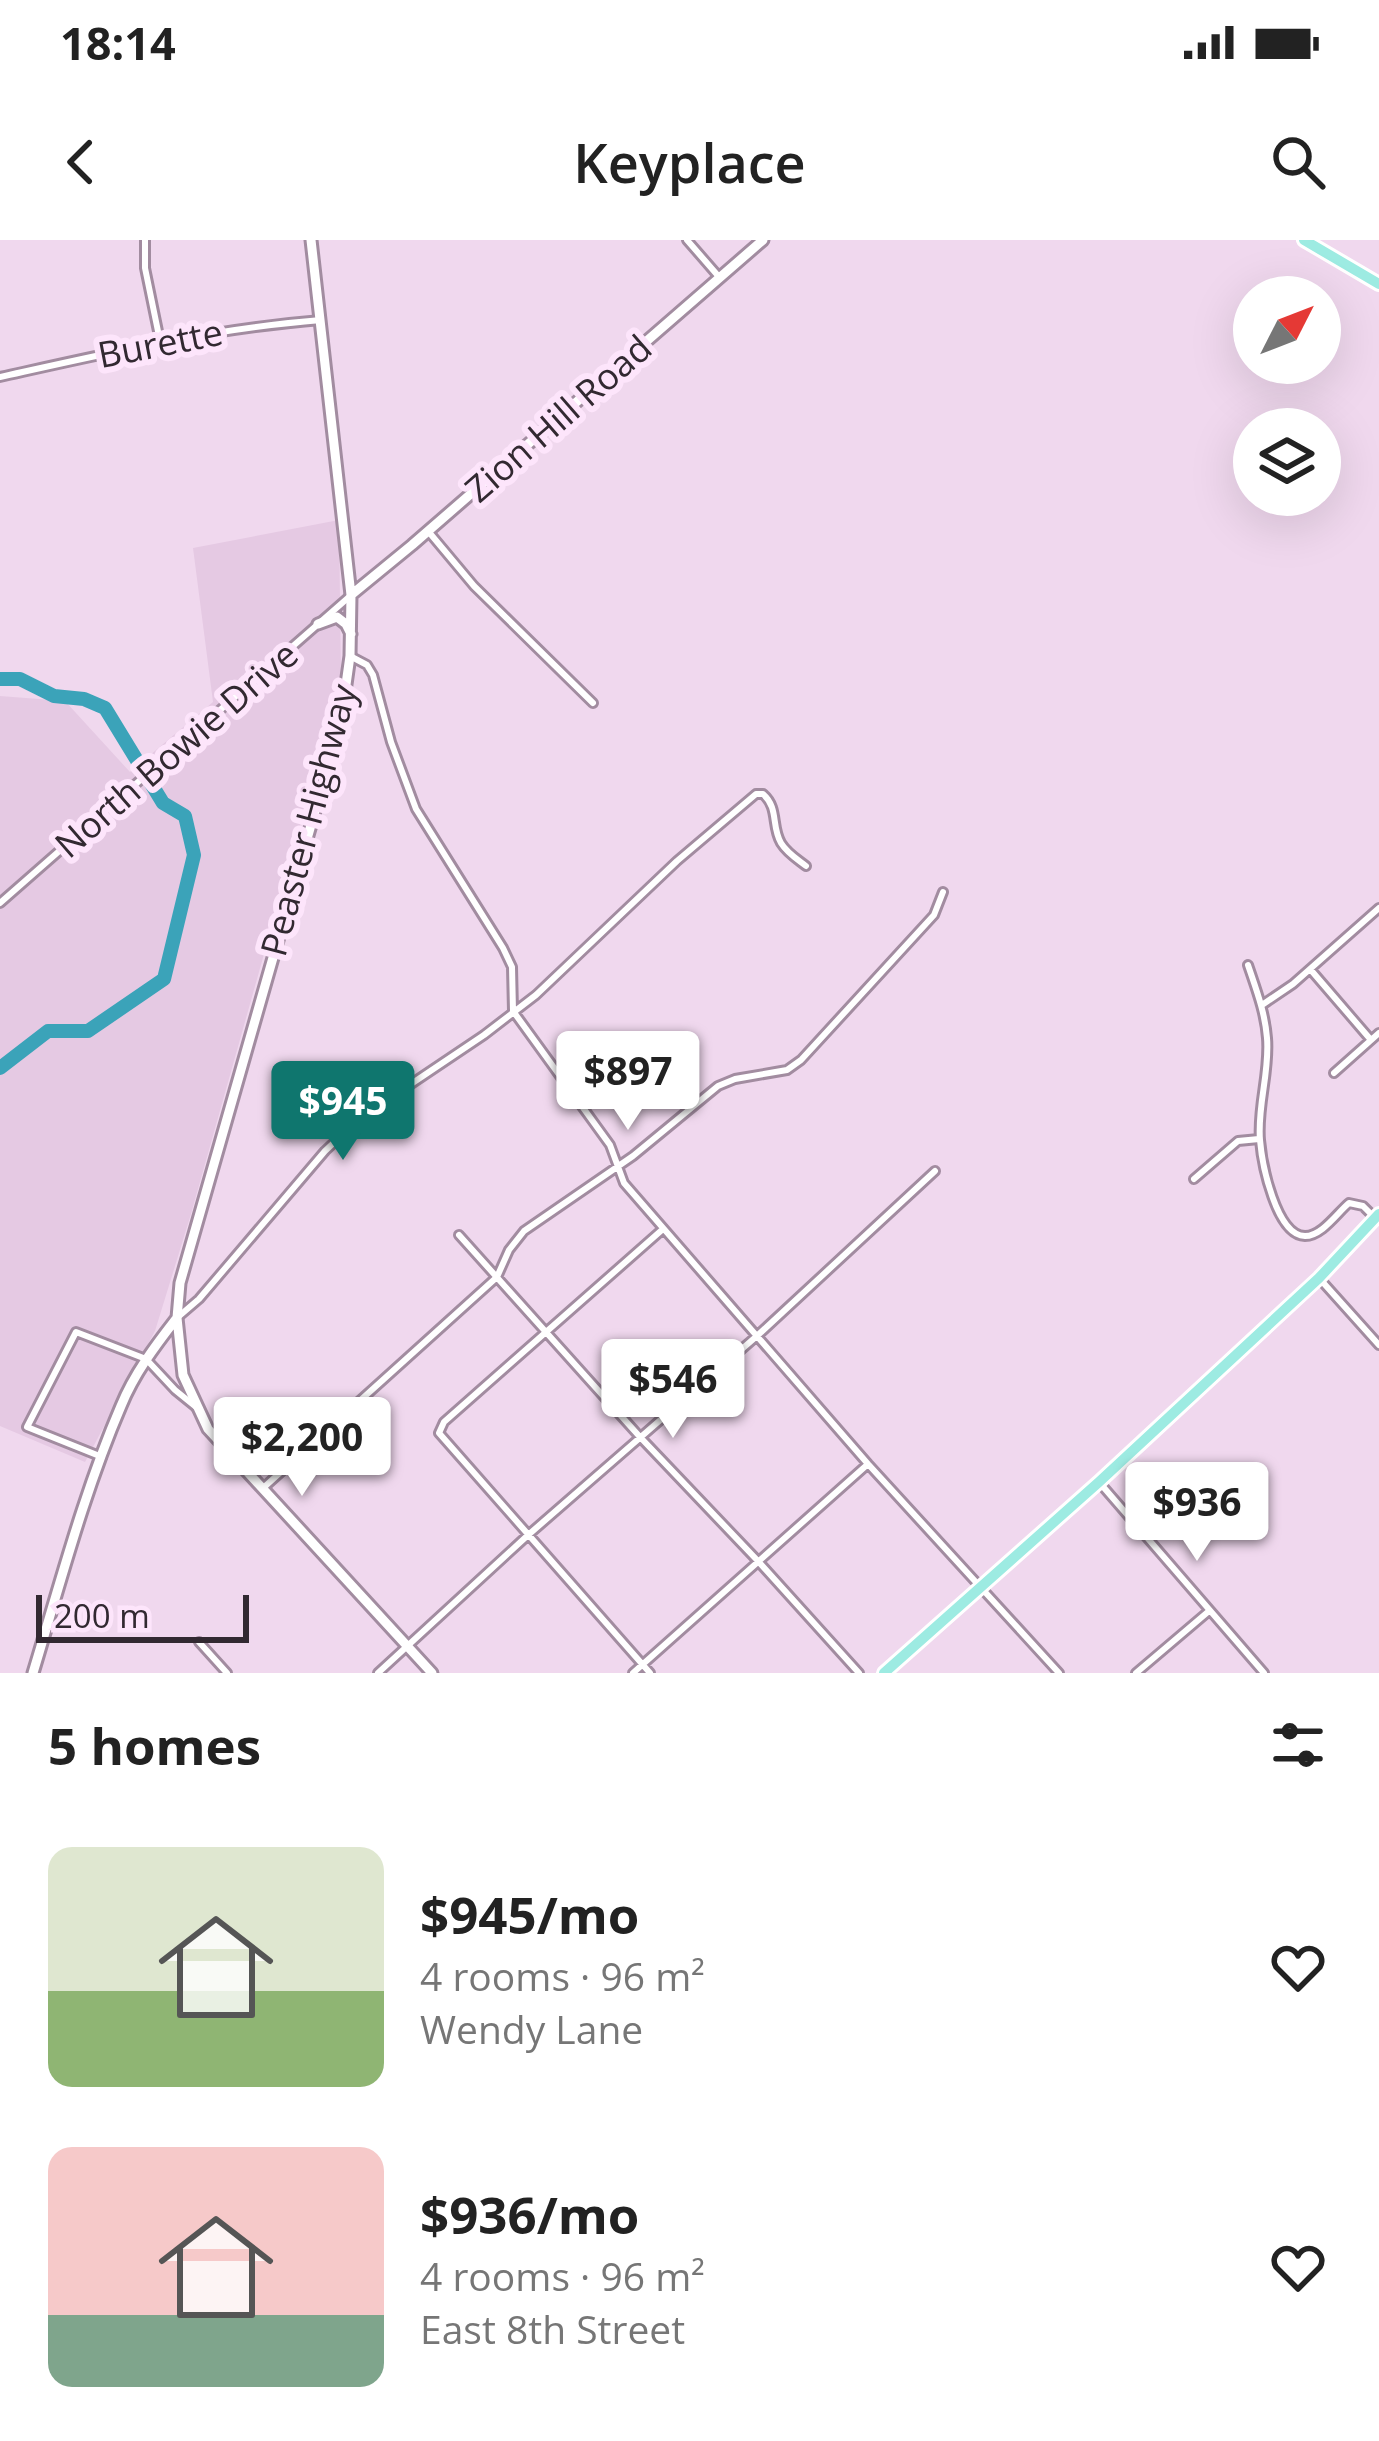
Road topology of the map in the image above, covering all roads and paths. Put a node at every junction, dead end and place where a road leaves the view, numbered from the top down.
1 (145, 240) edge
2 (311, 240) edge
3 (687, 240) edge
4 (763, 240) edge
5 (1304, 240) edge
6 (720, 278) junction
7 (1379, 284) edge
8 (321, 320) junction
9 (160, 341) junction
10 (0, 377) edge
11 (428, 531) junction
12 (348, 564) junction
13 (374, 576) junction
14 (351, 595) junction
15 (318, 624) junction
16 (351, 635) junction
17 (350, 656) junction
18 (593, 703) dead end
19 (806, 866) dead end
20 (943, 892) dead end
21 (0, 903) edge
22 (1379, 908) edge
23 (1248, 965) dead end
24 (1310, 969) junction
25 (1262, 1005) junction
26 (513, 1011) junction
27 (1379, 1033) edge
28 (1371, 1040) junction
29 (1334, 1073) dead end
30 (1259, 1139) junction
31 (617, 1165) junction
32 (935, 1171) dead end
33 (1194, 1179) dead end
34 (1377, 1216) edge
35 (663, 1229) junction
36 (459, 1234) dead end
37 (497, 1277) junction
38 (1319, 1278) junction
39 (177, 1318) junction
40 (546, 1332) junction
41 (758, 1335) junction
42 (1379, 1345) edge
43 (146, 1359) junction
44 (196, 1407) junction
45 (640, 1437) junction
46 (102, 1457) junction
47 (868, 1464) junction
48 (1099, 1482) junction
49 (262, 1489) junction
50 (527, 1536) junction
51 (757, 1560) junction
52 (981, 1587) junction
53 (1209, 1611) junction
54 (199, 1642) dead end
55 (407, 1646) junction
56 (642, 1665) junction
57 (33, 1673) edge
58 (226, 1673) edge
59 (378, 1673) edge
60 (432, 1673) edge
61 (633, 1673) edge
62 (650, 1673) edge
63 (859, 1673) edge
64 (884, 1673) edge
65 (1059, 1673) edge
66 (1136, 1673) edge
67 (1264, 1673) edge

1 - 9 street
2 - 8 main road, Peaster Highway
3 - 6 street
4 - 6 main road, Zion Hill Road
5 - 7 main road
6 - 11 main road, Zion Hill Road
8 - 9 street, Burette
8 - 12 main road, Peaster Highway
9 - 10 street, Burette
11 - 13 main road, Zion Hill Road
11 - 18 street
12 - 13 main road
12 - 14 main road, Peaster Highway
13 - 14 main road, Zion Hill Road
14 - 15 street, North Bowie Drive
14 - 16 main road, Peaster Highway
15 - 16 main road
15 - 21 street, North Bowie Drive
16 - 17 main road, Peaster Highway
17 - 26 street
17 - 39 main road, Peaster Highway
19 - 26 street
20 - 31 street
22 - 24 street
23 - 25 street
24 - 25 street
24 - 28 street
25 - 30 street
26 - 31 street
26 - 39 street
27 - 28 street
28 - 29 street
30 - 33 street
30 - 34 street
31 - 35 street
31 - 37 street
32 - 41 street
34 - 38 main road
35 - 40 street
35 - 41 street
36 - 37 street
37 - 40 street
37 - 49 street
38 - 42 street
38 - 48 main road
39 - 43 main road
39 - 44 main road
40 - 45 street
40 - 50 street
41 - 45 street
41 - 47 street
43 - 44 street
43 - 46 main road
43 - 46 street
44 - 49 main road
45 - 50 street
45 - 51 street
46 - 57 main road
47 - 51 street
47 - 52 street
48 - 52 main road
48 - 53 street
49 - 55 main road
50 - 55 street
50 - 56 street
51 - 56 street
51 - 63 street
52 - 64 main road
52 - 65 street
53 - 66 street
53 - 67 street
54 - 58 street
55 - 59 street
55 - 60 main road
56 - 61 street
56 - 62 street

